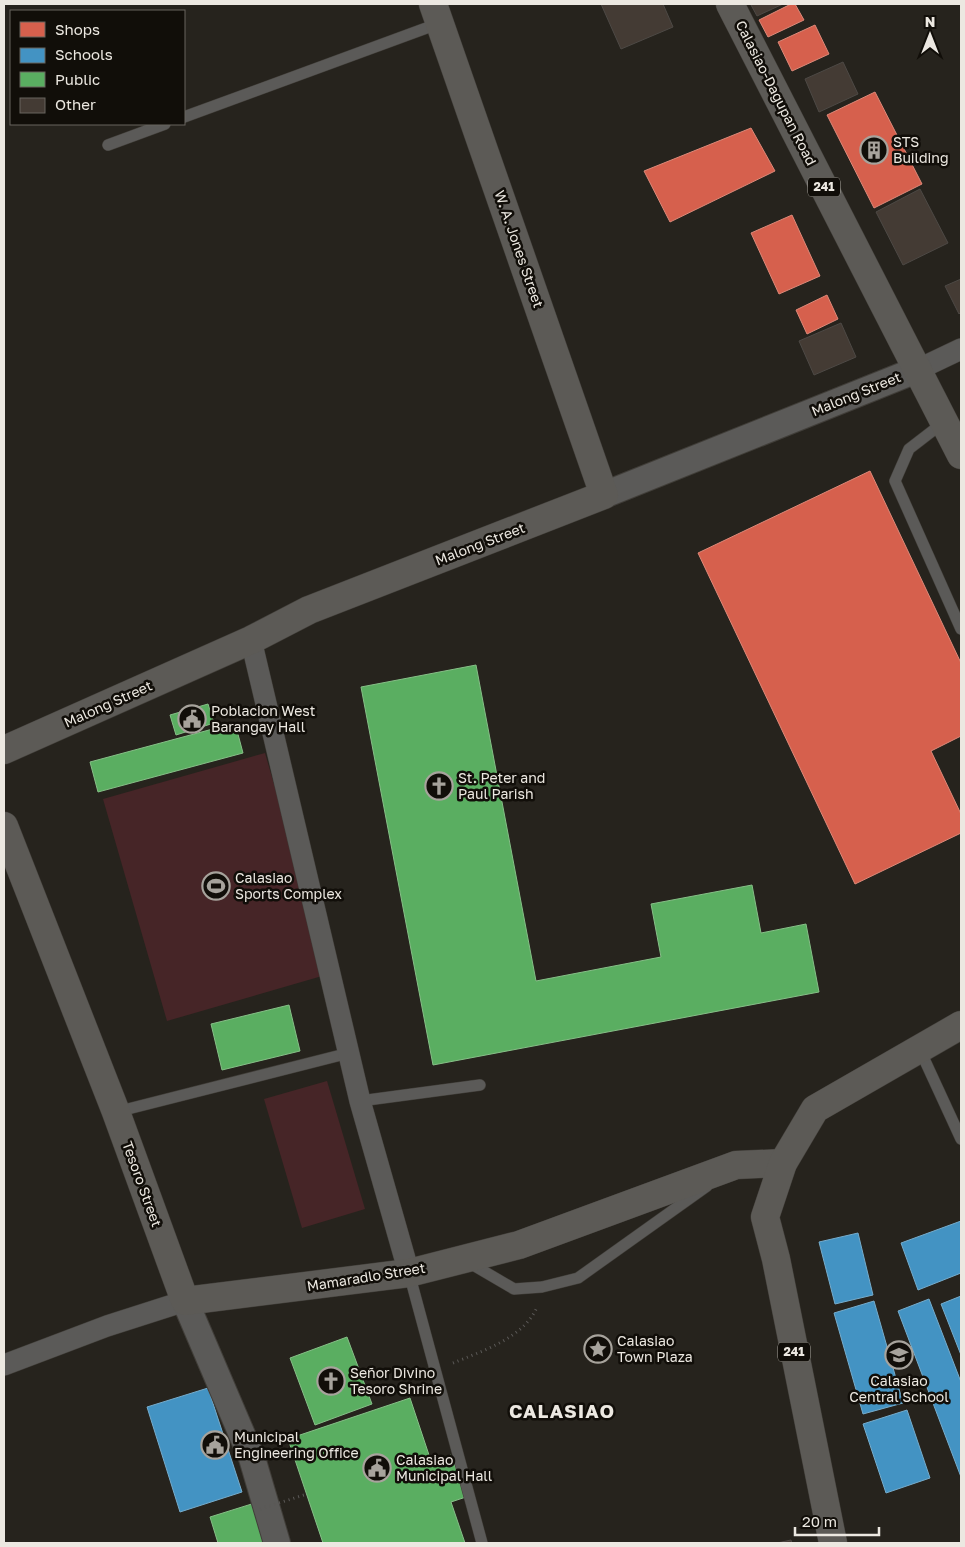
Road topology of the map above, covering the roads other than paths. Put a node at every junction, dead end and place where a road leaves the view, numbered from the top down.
1 (730, 4) edge
2 (437, 14) edge
3 (185, 117) edge
4 (162, 125) edge
5 (108, 145) dead end
6 (961, 349) edge
7 (918, 369) junction
8 (945, 421) junction
9 (961, 455) edge
10 (604, 495) junction
11 (961, 629) edge
12 (251, 640) junction
13 (4, 750) edge
14 (4, 826) edge
15 (961, 1025) edge
16 (920, 1050) junction
17 (349, 1053) junction
18 (480, 1085) dead end
19 (360, 1101) junction
20 (116, 1112) junction
21 (961, 1139) edge
22 (782, 1163) junction
23 (736, 1165) junction
24 (462, 1259) junction
25 (408, 1273) junction
26 (185, 1301) junction
27 (4, 1365) edge
28 (277, 1543) edge
29 (482, 1543) edge
30 (832, 1543) edge

1 - 7 main road, Calasiao-Dagupan Road / 241
2 - 3 lane
2 - 10 main road, W. A. Jones Street
4 - 5 lane
6 - 7 street, Malong Street
7 - 8 main road, 241
7 - 10 street, Malong Street
8 - 9 main road, 241
8 - 11 lane
10 - 12 main road, Malong Street
12 - 13 main road, Malong Street
12 - 17 street
14 - 20 main road, Tesoro Street
15 - 16 main road, 241
16 - 21 lane
16 - 22 main road, 241
17 - 19 street
17 - 20 lane
18 - 19 lane
19 - 25 street
20 - 26 main road, Tesoro Street
22 - 23 main road, Mamaradlo Street
22 - 30 main road, 241
23 - 24 main road, Mamaradlo Street
23 - 24 lane
24 - 25 main road, Mamaradlo Street
25 - 26 main road, Mamaradlo Street
25 - 29 lane
26 - 27 street, Mamaradlo Street
26 - 28 street, Tesoro Street

